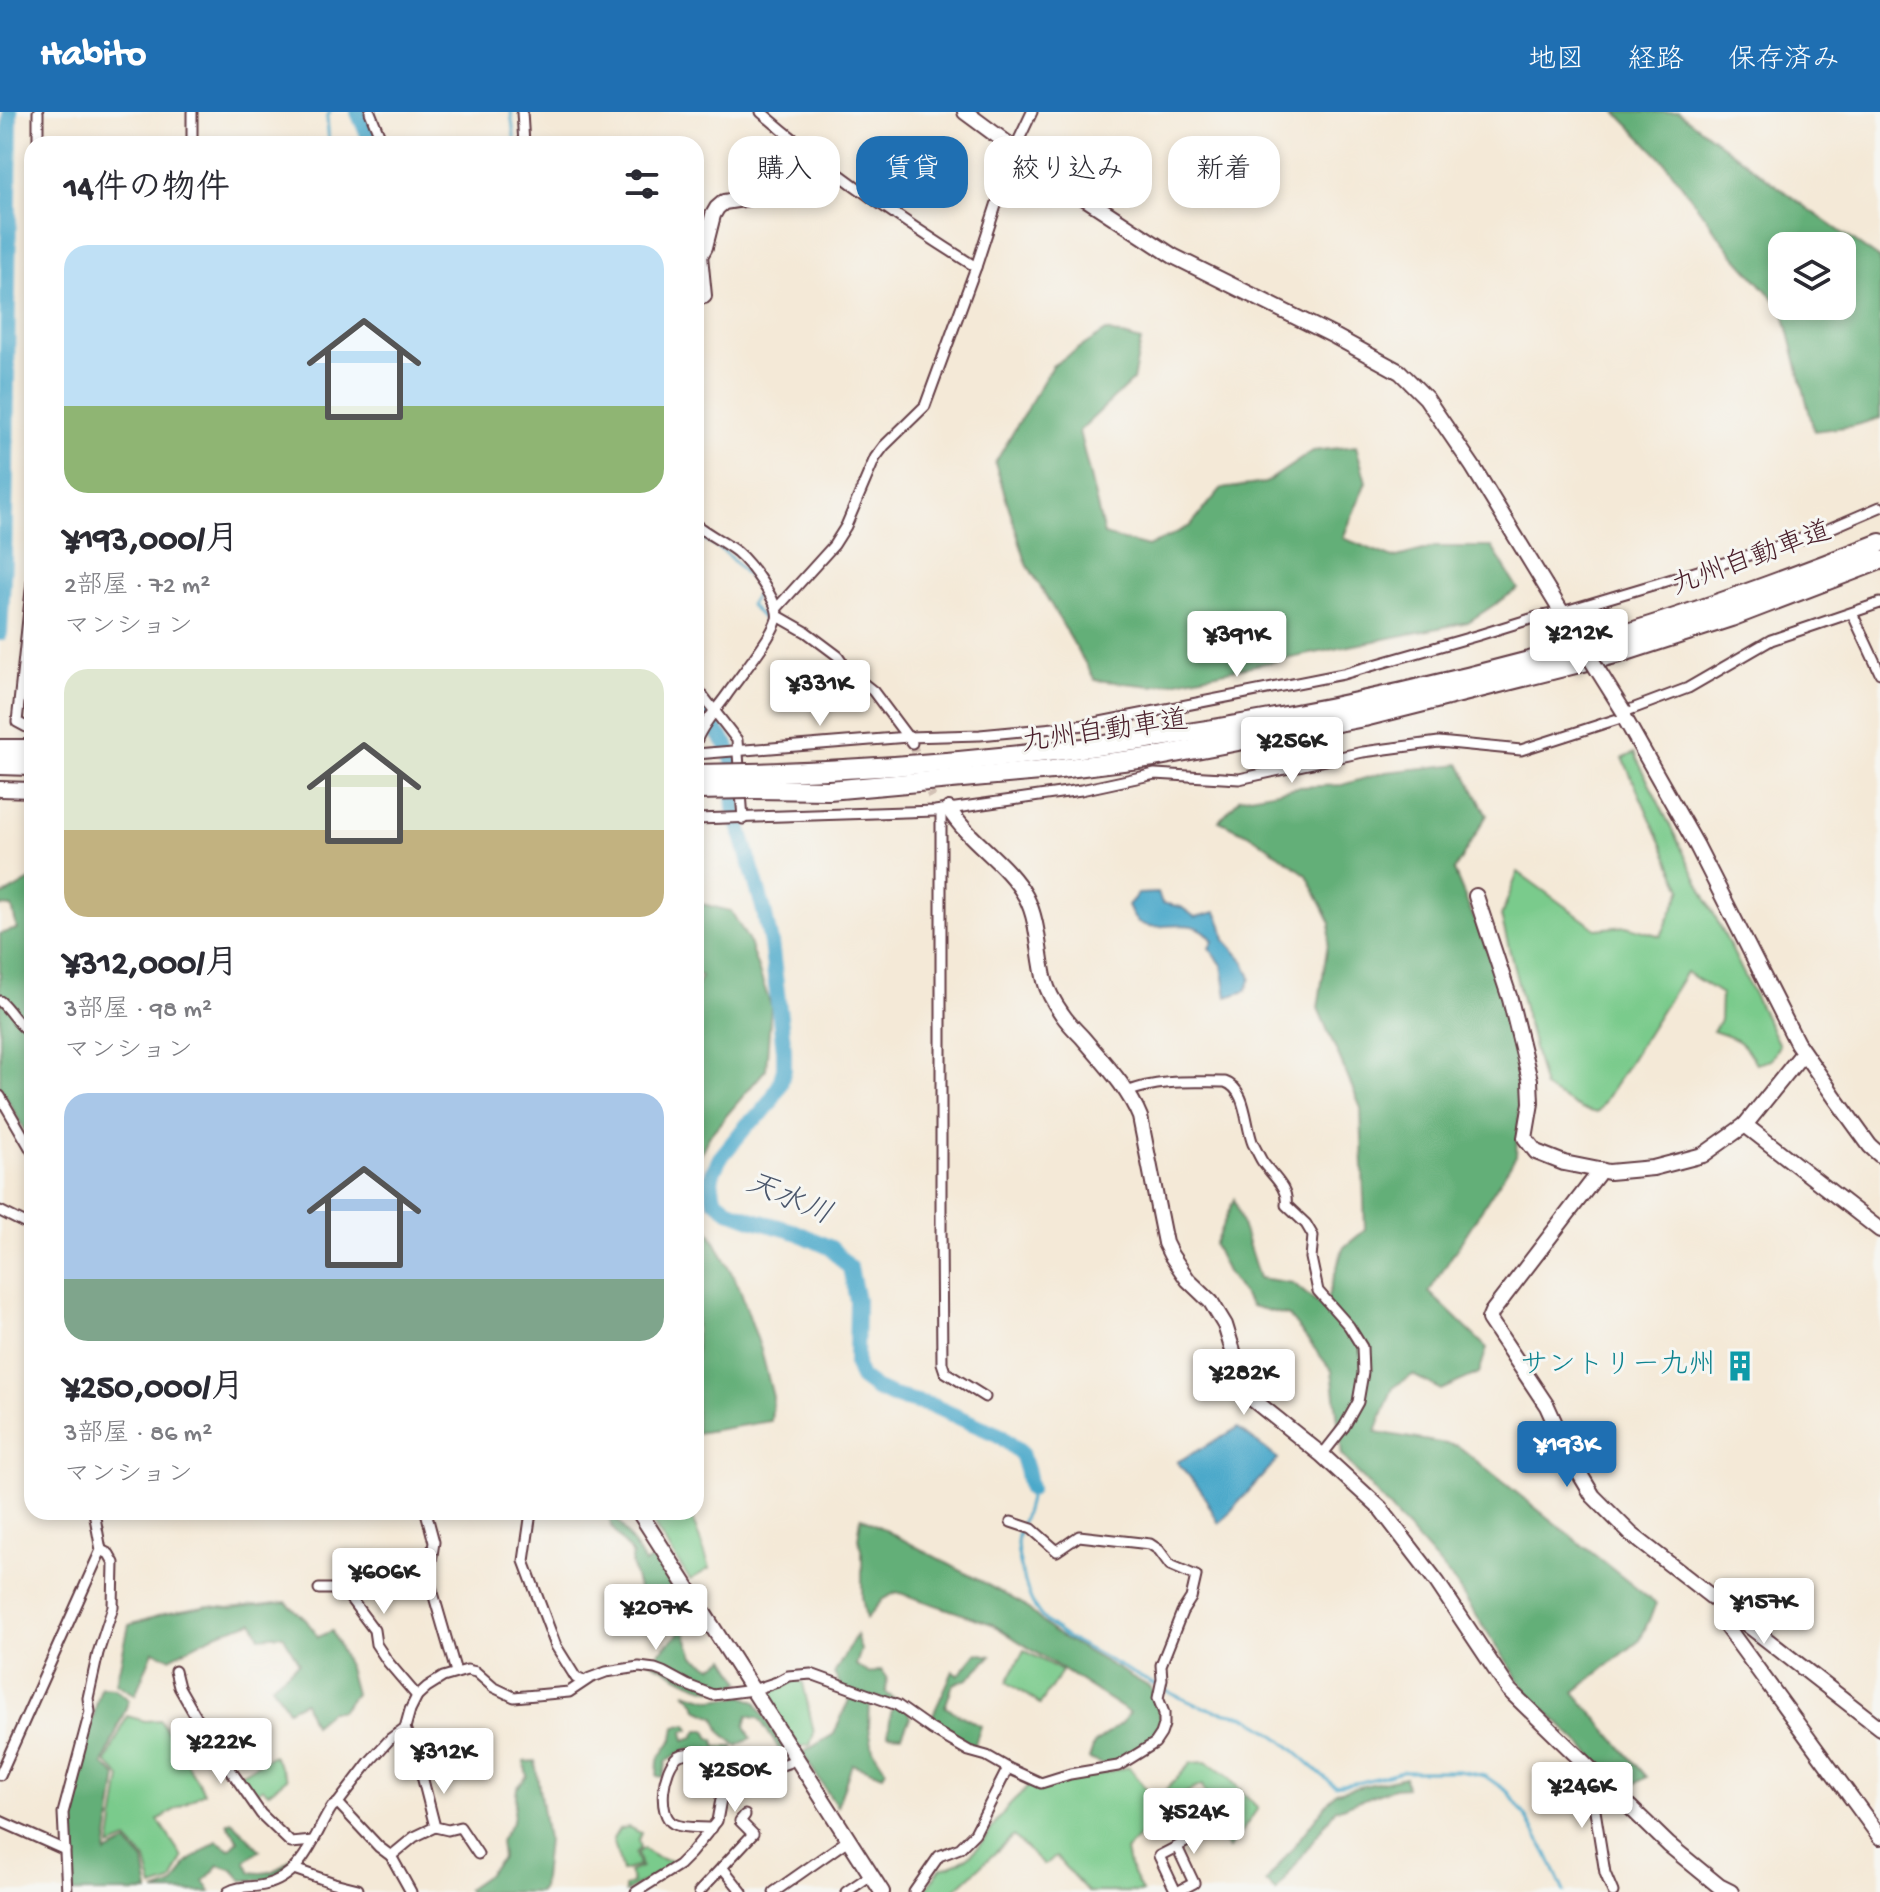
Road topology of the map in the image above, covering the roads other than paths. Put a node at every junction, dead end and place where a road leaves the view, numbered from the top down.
1 (38, 112) edge
2 (192, 112) edge
3 (370, 112) edge
4 (522, 112) edge
5 (761, 112) edge
6 (965, 112) edge
7 (1032, 112) edge
8 (38, 136) edge
9 (192, 136) edge
10 (380, 136) edge
11 (524, 136) edge
12 (996, 136) edge
13 (1021, 136) edge
14 (728, 201) edge
15 (995, 208) edge
16 (1099, 208) edge
17 (704, 248) edge
18 (976, 267) junction
19 (1880, 507) edge
20 (704, 530) edge
21 (1880, 543) edge
22 (1880, 560) edge
23 (1880, 603) edge
24 (777, 612) junction
25 (1852, 613) junction
26 (1564, 617) junction
27 (24, 656) edge
28 (1880, 673) edge
29 (704, 697) edge
30 (715, 710) junction
31 (1624, 714) junction
32 (704, 727) edge
33 (24, 730) edge
34 (910, 740) junction
35 (24, 741) edge
36 (737, 752) junction
37 (0, 754) edge
38 (704, 754) edge
39 (24, 763) edge
40 (704, 775) edge
41 (749, 781) junction
42 (0, 789) edge
43 (704, 789) edge
44 (24, 790) edge
45 (932, 797) tunnel mouth
46 (942, 810) junction
47 (704, 819) edge
48 (743, 819) junction
49 (1476, 896) dead end
50 (0, 1001) edge
51 (24, 1029) edge
52 (1803, 1053) junction
53 (1127, 1092) junction
54 (0, 1096) edge
55 (1745, 1125) junction
56 (24, 1137) edge
57 (1880, 1155) edge
58 (1601, 1170) junction
59 (0, 1211) edge
60 (24, 1220) edge
61 (1880, 1230) edge
62 (985, 1397) dead end
63 (1322, 1455) junction
64 (95, 1520) edge
65 (428, 1520) edge
66 (530, 1520) edge
67 (644, 1520) edge
68 (1011, 1522) dead end
69 (101, 1550) junction
70 (319, 1589) dead end
71 (1735, 1613) junction
72 (175, 1671) dead end
73 (456, 1672) junction
74 (584, 1681) junction
75 (753, 1690) junction
76 (417, 1696) junction
77 (405, 1728) junction
78 (1880, 1728) edge
79 (734, 1759) junction
80 (797, 1759) junction
81 (1008, 1768) junction
82 (0, 1775) edge
83 (1602, 1779) junction
84 (338, 1803) junction
85 (745, 1815) dead end
86 (0, 1821) edge
87 (435, 1827) junction
88 (712, 1828) junction
89 (1180, 1828) dead end
90 (1880, 1837) edge
91 (848, 1840) junction
92 (313, 1841) junction
93 (1177, 1847) junction
94 (65, 1850) junction
95 (478, 1854) dead end
96 (391, 1856) junction
97 (722, 1867) junction
98 (294, 1869) junction
99 (871, 1875) junction
100 (358, 1889) dead end
101 (67, 1892) edge
102 (228, 1892) edge
103 (411, 1892) edge
104 (636, 1892) edge
105 (699, 1892) edge
106 (742, 1892) edge
107 (774, 1892) edge
108 (846, 1892) edge
109 (882, 1892) edge
110 (914, 1892) edge
111 (1176, 1892) edge
112 (1613, 1892) edge
113 (1731, 1892) edge

1 - 8 street
2 - 9 street
3 - 10 street
4 - 11 street
5 - 18 street
6 - 12 street
7 - 13 street
14 - 17 street
15 - 18 street
16 - 26 street
18 - 24 street
19 - 26 street
20 - 24 street
21 - 41 highway, 九州自動車道
22 - 41 highway, 九州自動車道
23 - 25 street
24 - 30 street
24 - 34 street
25 - 28 street
25 - 31 street
26 - 31 street, bridge
26 - 34 street
27 - 33 street
29 - 30 street
30 - 32 street
30 - 36 street
31 - 46 street
31 - 52 street
34 - 36 street
35 - 37 highway
36 - 38 street
36 - 48 street
37 - 39 highway
40 - 41 highway, 九州自動車道, bridge
41 - 43 highway, 九州自動車道, bridge
42 - 44 street
45 - 46 street
46 - 48 street
46 - 53 street
46 - 62 street
47 - 48 street
49 - 58 street
50 - 51 street
52 - 55 street
52 - 57 street
53 - 63 street
53 - 63 street
54 - 56 street
55 - 58 street
55 - 61 street
58 - 71 street
59 - 60 street
63 - 83 street
64 - 69 street
65 - 73 street
66 - 74 street
67 - 75 street
68 - 81 street
69 - 82 street
69 - 94 street
70 - 76 street
71 - 78 street
71 - 90 street
72 - 92 street
73 - 74 street
73 - 76 street
74 - 75 street
75 - 80 street
75 - 81 street
76 - 77 street
77 - 84 street
77 - 87 street
79 - 80 street
79 - 88 street
79 - 88 street
80 - 91 street
81 - 110 street
83 - 112 street
83 - 113 street
84 - 92 street
84 - 96 street
85 - 97 street
86 - 94 street
87 - 95 street
87 - 96 street
88 - 104 street
89 - 93 street
91 - 99 street
91 - 107 street
92 - 98 street
93 - 111 street
93 - 111 street
94 - 101 street
96 - 103 street
97 - 105 street
97 - 106 street
98 - 100 street
98 - 102 street
99 - 108 street
99 - 109 street

